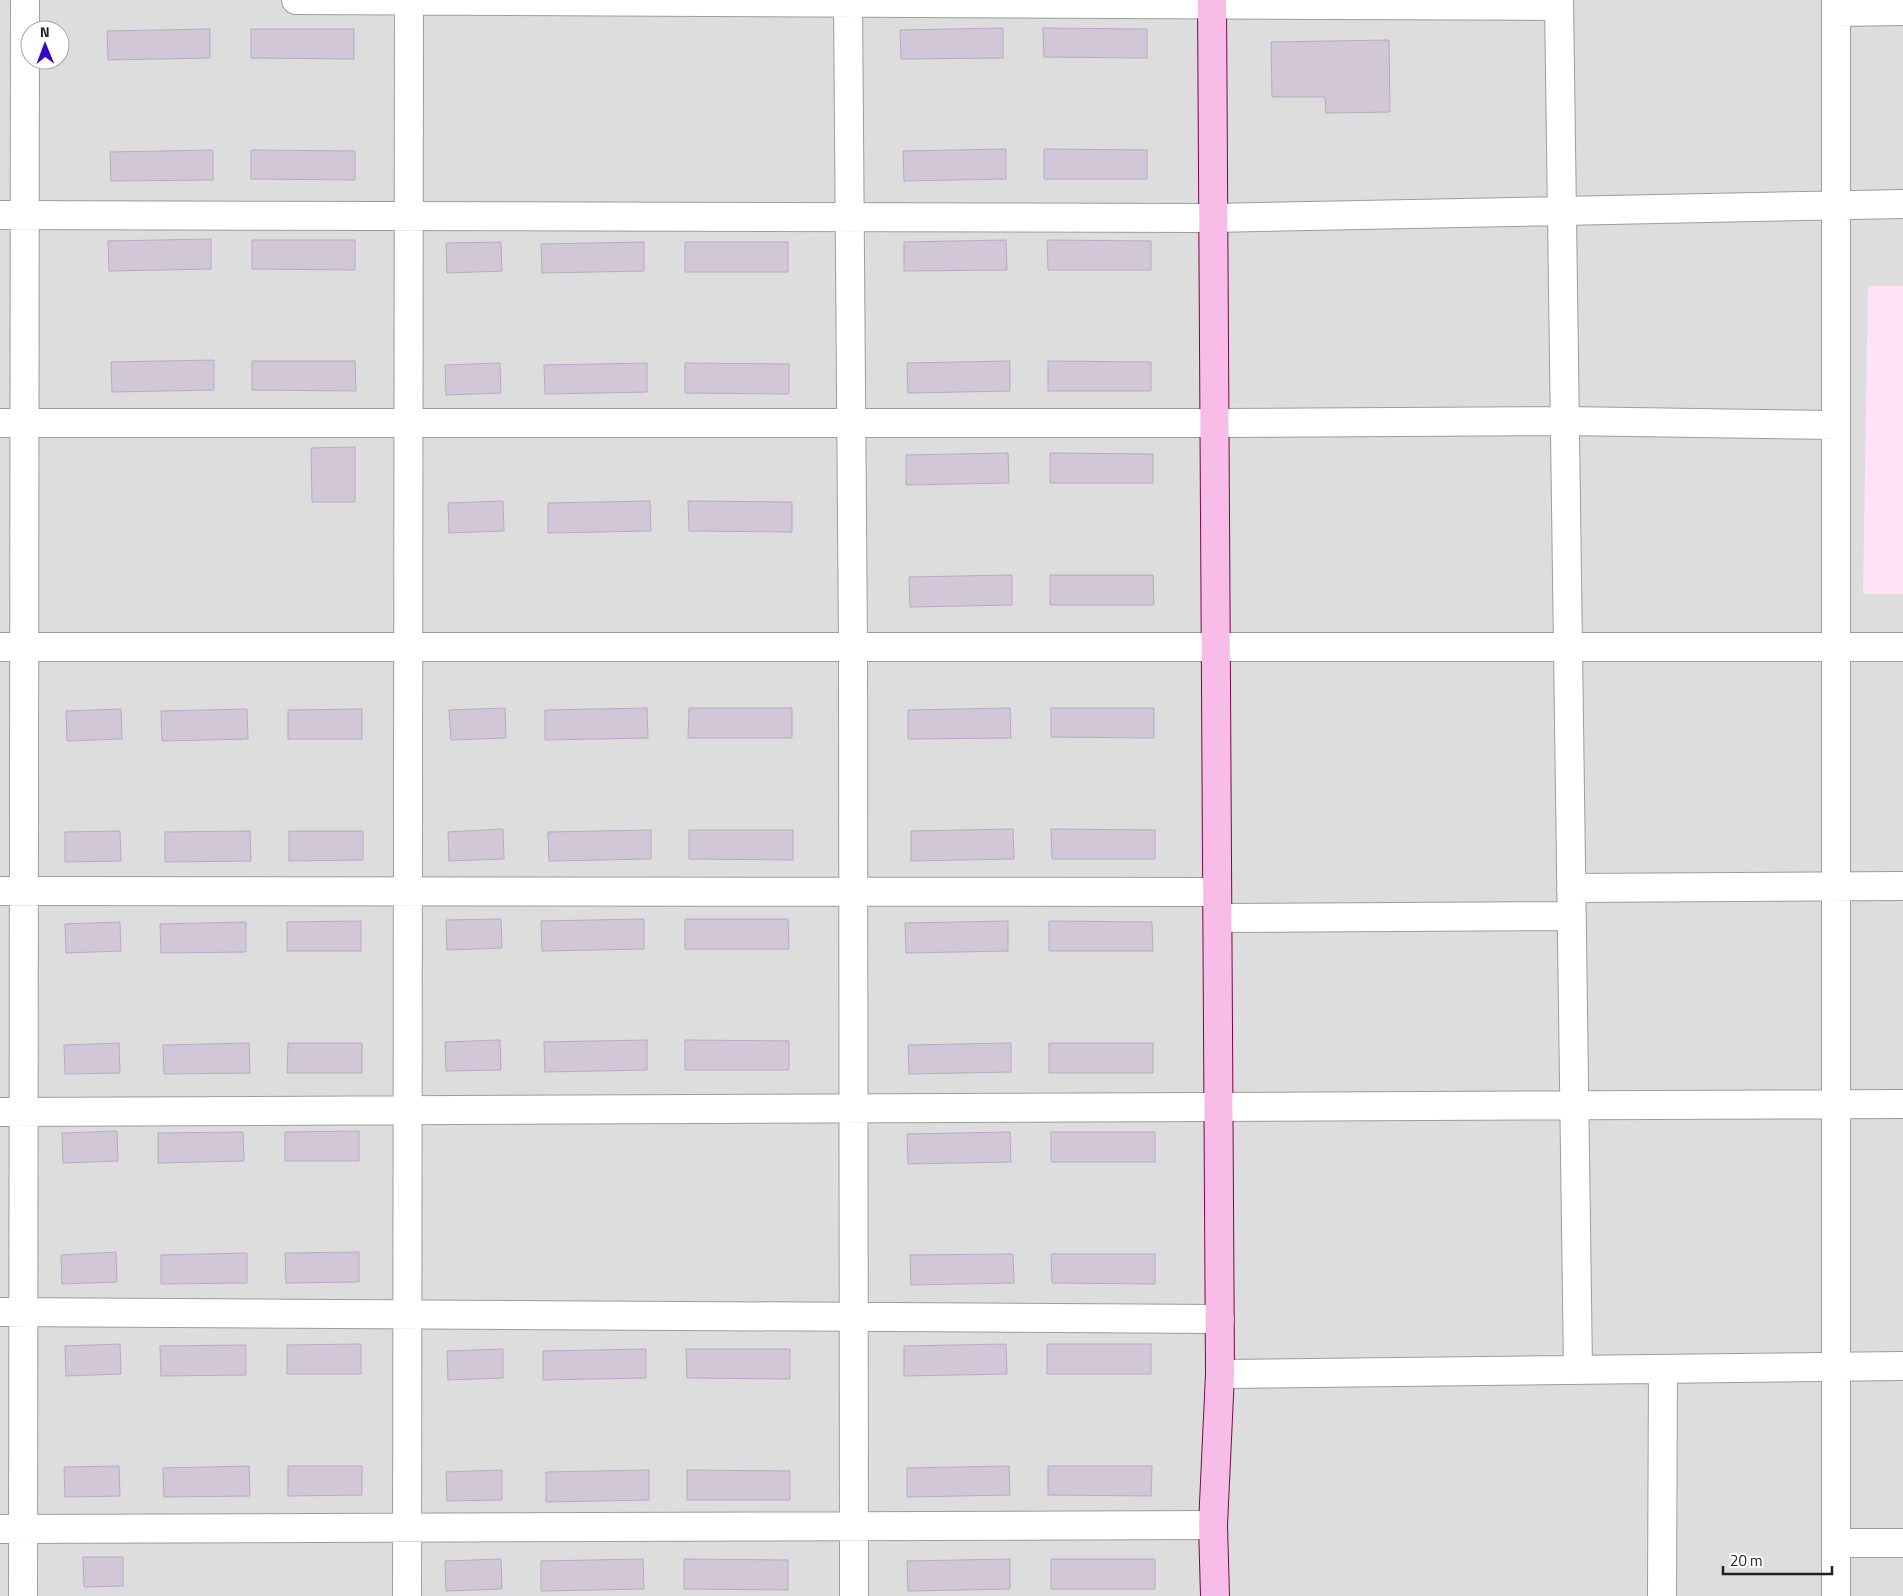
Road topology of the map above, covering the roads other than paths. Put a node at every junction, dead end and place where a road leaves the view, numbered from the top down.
1 (25, 0) edge
2 (296, 0) edge
3 (409, 0) edge
4 (848, 1) edge
5 (1212, 2) edge
6 (1559, 3) edge
7 (1836, 6) edge
8 (1903, 10) edge
9 (1903, 204) edge
10 (1836, 206) junction
11 (1562, 211) junction
12 (12, 215) edge
13 (409, 216) junction
14 (849, 217) junction
15 (1213, 218) junction
16 (1564, 421) junction
17 (409, 422) junction
18 (12, 423) edge
19 (851, 423) junction
20 (1214, 423) junction
21 (1836, 425) junction
22 (12, 647) edge
23 (409, 647) junction
24 (853, 647) junction
25 (1216, 647) junction
26 (1567, 647) junction
27 (1836, 647) junction
28 (1903, 647) edge
29 (1903, 886) edge
30 (1836, 887) junction
31 (1570, 888) junction
32 (12, 891) edge
33 (409, 892) junction
34 (853, 893) junction
35 (1218, 905) junction
36 (1571, 916) junction
37 (1903, 1104) edge
38 (1836, 1105) junction
39 (1574, 1106) junction
40 (1219, 1107) junction
41 (854, 1109) junction
42 (408, 1110) junction
43 (12, 1112) edge
44 (12, 1312) edge
45 (408, 1314) junction
46 (854, 1316) junction
47 (1220, 1318) junction
48 (1903, 1366) edge
49 (1836, 1367) junction
50 (1663, 1369) junction
51 (1578, 1370) junction
52 (1220, 1374) junction
53 (1213, 1525) junction
54 (854, 1526) junction
55 (407, 1527) junction
56 (11, 1529) edge
57 (1836, 1543) junction
58 (1903, 1543) edge
59 (23, 1596) edge
60 (407, 1596) edge
61 (854, 1596) edge
62 (1214, 1596) edge
63 (1662, 1596) edge
64 (1836, 1596) edge

1 - 12 street
2 - 3 street
3 - 4 street
3 - 13 street
4 - 5 street
4 - 14 street
5 - 6 street
5 - 15 street
6 - 11 street
7 - 8 street
7 - 10 street
9 - 10 street
10 - 11 street
10 - 21 street
11 - 15 street
11 - 16 street
12 - 13 street
12 - 18 street
13 - 14 street
13 - 17 street
14 - 15 street
14 - 19 street
15 - 20 street
16 - 20 street
16 - 21 street
16 - 26 street
17 - 18 street
17 - 19 street
17 - 23 street
18 - 22 street
19 - 20 street
19 - 24 street
20 - 25 street
21 - 27 street
22 - 23 street
22 - 32 street
23 - 24 street
23 - 33 street
24 - 25 street
24 - 34 street
25 - 26 street
25 - 35 street
26 - 27 street
26 - 31 street
27 - 28 street
27 - 30 street
29 - 30 street
30 - 31 street
30 - 38 street
31 - 36 street
32 - 33 street
32 - 43 street
33 - 34 street
33 - 42 street
34 - 35 street
34 - 41 street
35 - 36 street
35 - 40 street
36 - 39 street
37 - 38 street
38 - 39 street
38 - 49 street
39 - 40 street
39 - 51 street
40 - 41 street
40 - 47 street
41 - 42 street
41 - 46 street
42 - 43 street
42 - 45 street
43 - 44 street
44 - 45 street
44 - 56 street
45 - 46 street
45 - 55 street
46 - 47 street
46 - 54 street
47 - 52 street
48 - 49 street
49 - 50 street
49 - 57 street
50 - 51 street
50 - 63 street
51 - 52 street
52 - 53 street
53 - 54 street
53 - 62 street
54 - 55 street
54 - 61 street
55 - 56 street
55 - 60 street
56 - 59 street
57 - 58 street
57 - 64 street

